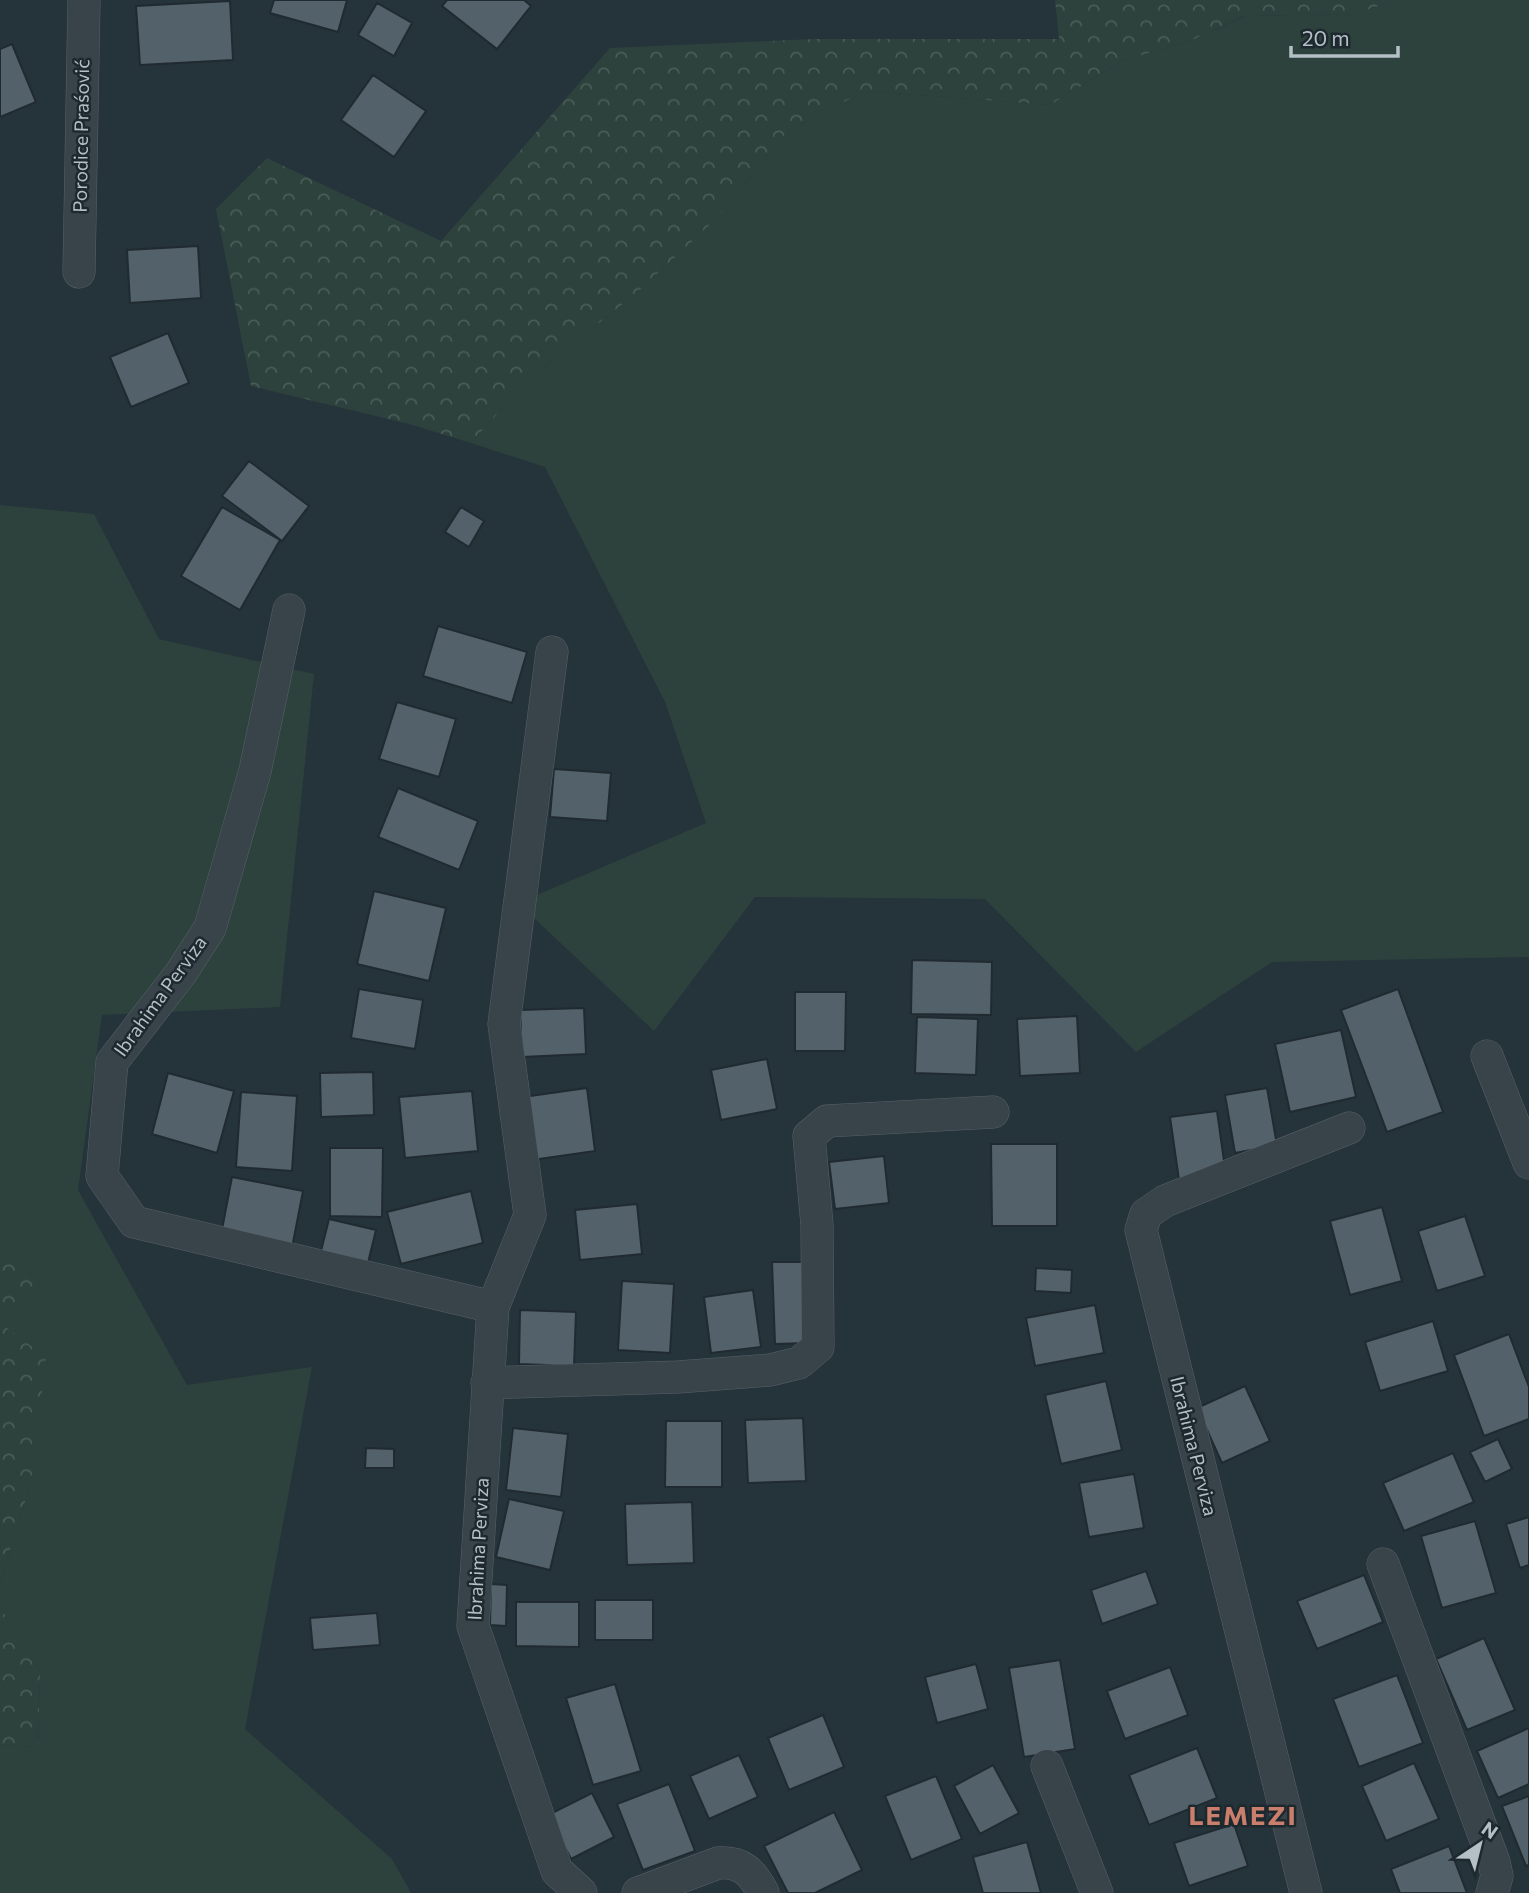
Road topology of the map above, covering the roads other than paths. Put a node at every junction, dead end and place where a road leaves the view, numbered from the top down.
1 (84, 0) edge
2 (79, 272) dead end
3 (289, 610) dead end
4 (552, 653) dead end
5 (1488, 1056) dead end
6 (993, 1112) dead end
7 (1349, 1128) dead end
8 (1529, 1163) edge
9 (493, 1307) junction
10 (488, 1383) junction
11 (1383, 1564) dead end
12 (1047, 1766) dead end
13 (580, 1893) edge
14 (638, 1893) edge
15 (763, 1893) edge
16 (1097, 1893) edge
17 (1306, 1893) edge
18 (1492, 1893) edge

1 - 2 street, Porodice Praśović
3 - 9 street, Ibrahima Perviza
4 - 9 street, Ibrahima Perviza
5 - 8 street
6 - 10 street
7 - 17 street, Ibrahima Perviza
9 - 10 street, Ibrahima Perviza
10 - 13 street, Ibrahima Perviza
11 - 18 street
12 - 16 street
14 - 15 street

